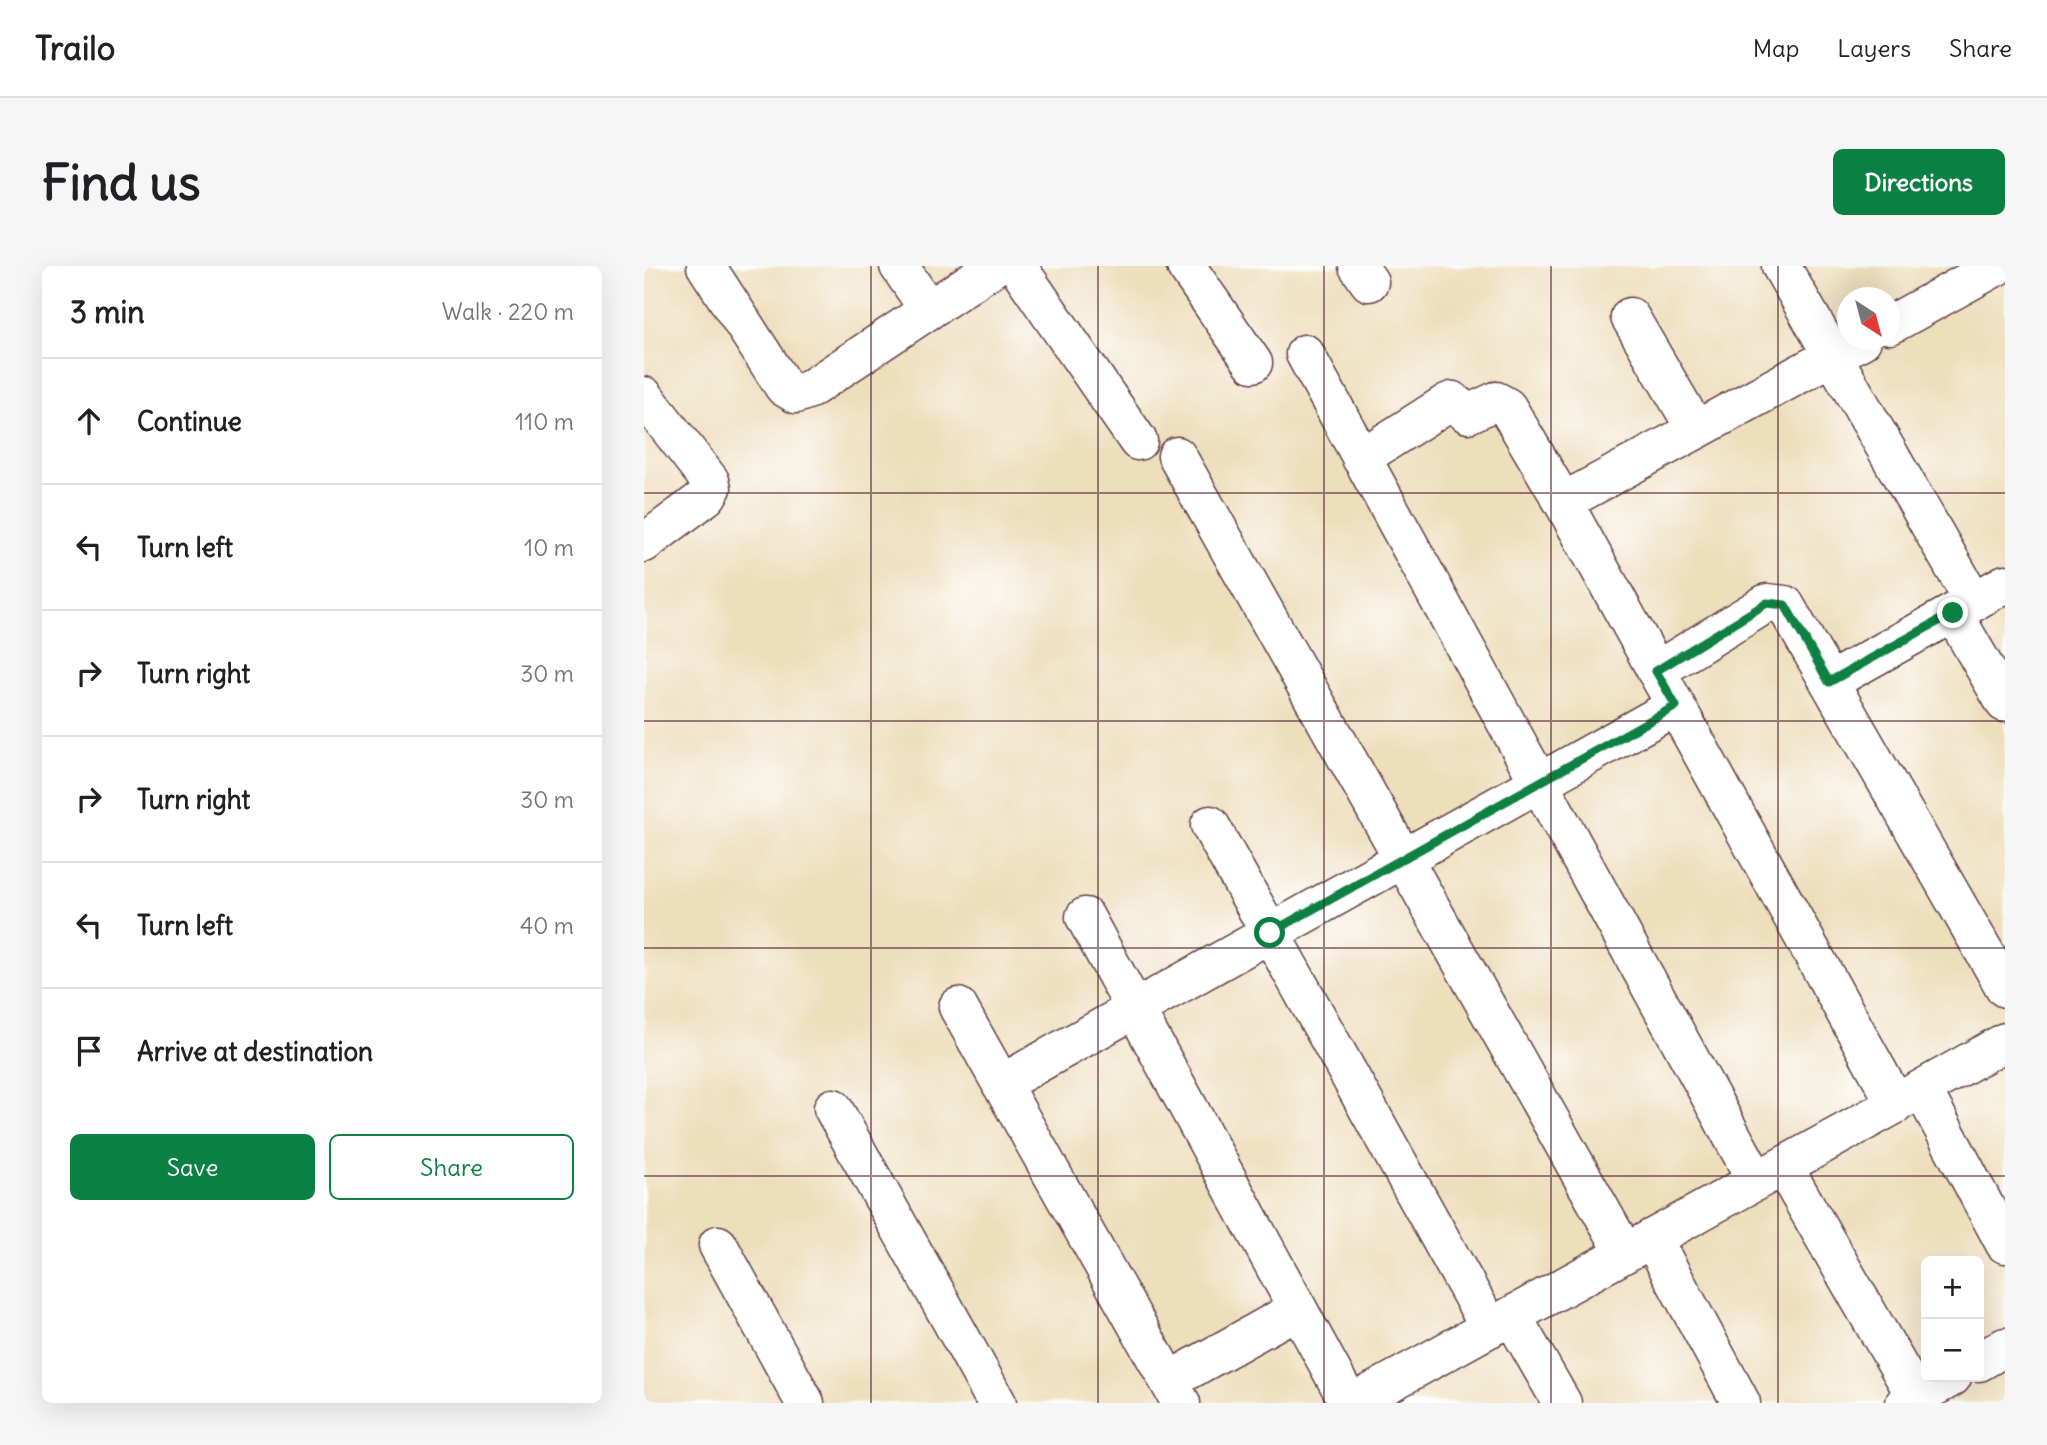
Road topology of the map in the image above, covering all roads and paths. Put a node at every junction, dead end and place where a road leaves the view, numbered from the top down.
1 (706, 266) edge
2 (899, 266) edge
3 (995, 266) edge
4 (1017, 266) edge
5 (1186, 266) edge
6 (1781, 266) edge
7 (1972, 272) edge
8 (929, 310) junction
9 (1630, 317) dead end
10 (1900, 318) edge
11 (1837, 336) edge
12 (1843, 350) edge
13 (1848, 350) edge
14 (1305, 354) dead end
15 (1253, 363) dead end
16 (644, 396) edge
17 (1696, 430) junction
18 (1138, 441) dead end
19 (1177, 456) dead end
20 (1362, 458) junction
21 (1563, 502) junction
22 (644, 543) edge
23 (1977, 600) edge
24 (1656, 671) junction
25 (1829, 682) junction
26 (2005, 702) edge
27 (1676, 706) junction
28 (1539, 783) junction
29 (1210, 825) dead end
30 (1403, 858) junction
31 (1085, 917) dead end
32 (1270, 933) junction
33 (2005, 988) edge
34 (958, 1007) dead end
35 (1135, 1009) junction
36 (2005, 1042) edge
37 (1001, 1084) junction
38 (1909, 1096) junction
39 (833, 1108) dead end
40 (1770, 1173) junction
41 (2005, 1244) edge
42 (718, 1245) dead end
43 (1639, 1245) junction
44 (1298, 1309) junction
45 (1501, 1322) junction
46 (2005, 1347) edge
47 (1984, 1359) edge
48 (1943, 1382) edge
49 (1175, 1392) edge
50 (1368, 1399) edge
51 (1910, 1400) edge
52 (805, 1403) edge
53 (997, 1403) edge
54 (1562, 1403) edge
55 (1741, 1403) edge

1 - 8 street
2 - 8 street
3 - 8 street
4 - 18 street
5 - 15 street
6 - 11 street
7 - 10 street
9 - 17 street
12 - 17 street
13 - 23 street
14 - 20 street
16 - 22 street
17 - 21 street
19 - 30 street
20 - 21 street
20 - 28 street
21 - 24 street
23 - 25 street
23 - 26 street
24 - 25 street
24 - 27 street
25 - 33 street
27 - 28 street
27 - 38 street
28 - 30 street
28 - 40 street
29 - 32 street
30 - 32 street
30 - 43 street
31 - 35 street
32 - 35 street
32 - 45 street
34 - 37 street
35 - 37 street
35 - 44 street
36 - 38 street
37 - 49 street
38 - 40 street
38 - 41 street
39 - 53 street
40 - 43 street
40 - 51 street
42 - 52 street
43 - 45 street
43 - 55 street
44 - 49 street
44 - 50 street
45 - 50 street
45 - 54 street
46 - 47 street
48 - 51 street

